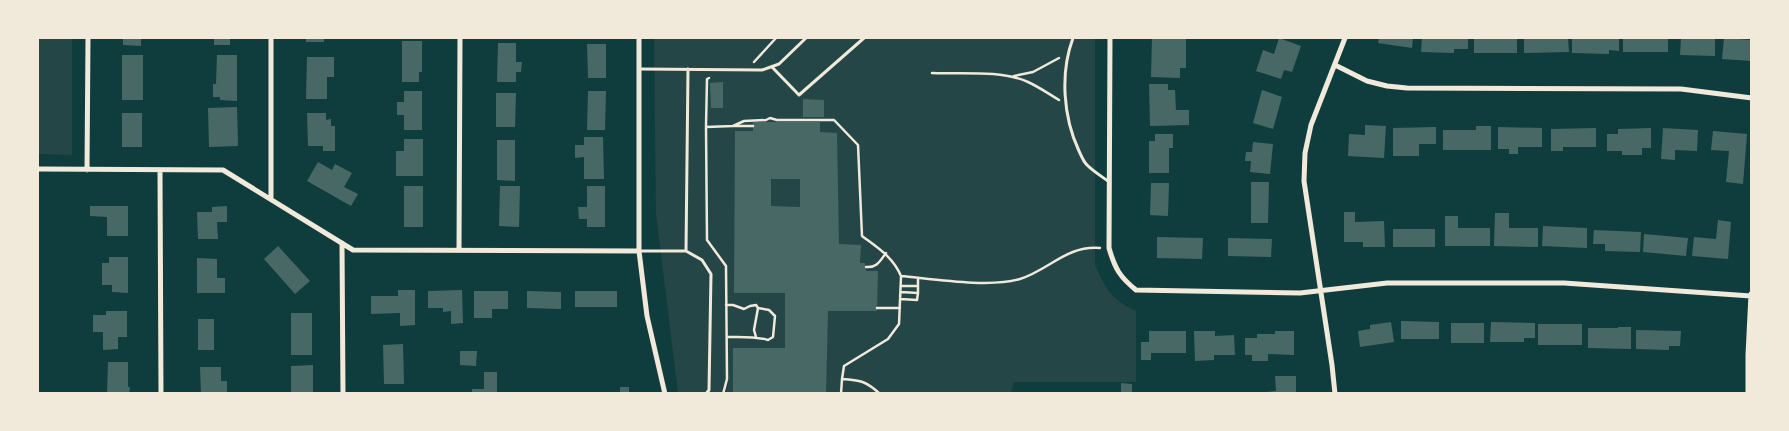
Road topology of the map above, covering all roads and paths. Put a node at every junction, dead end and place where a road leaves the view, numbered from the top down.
1 (88, 38) edge
2 (271, 38) edge
3 (460, 38) edge
4 (639, 38) edge
5 (776, 38) edge
6 (806, 38) edge
7 (864, 38) edge
8 (1073, 38) edge
9 (1110, 38) edge
10 (1345, 38) edge
11 (1069, 53) junction
12 (752, 64) dead end
13 (1334, 65) junction
14 (772, 68) junction
15 (639, 69) junction
16 (688, 69) junction
17 (932, 73) dead end
18 (716, 76) dead end
19 (1012, 76) junction
20 (1752, 98) edge
21 (1066, 104) junction
22 (733, 126) junction
23 (753, 126) dead end
24 (706, 127) junction
25 (38, 169) edge
26 (87, 170) junction
27 (160, 170) junction
28 (1110, 182) junction
29 (271, 199) junction
30 (342, 243) junction
31 (1109, 248) junction
32 (459, 250) junction
33 (639, 251) junction
34 (686, 251) junction
35 (886, 253) junction
36 (866, 267) dead end
37 (901, 276) junction
38 (918, 278) junction
39 (901, 286) junction
40 (918, 286) junction
41 (901, 292) junction
42 (1321, 292) junction
43 (918, 293) junction
44 (1751, 295) edge
45 (900, 299) junction
46 (726, 306) junction
47 (758, 308) junction
48 (877, 308) dead end
49 (900, 308) junction
50 (726, 337) junction
51 (756, 337) junction
52 (842, 379) junction
53 (161, 394) edge
54 (343, 394) edge
55 (665, 394) edge
56 (706, 394) edge
57 (724, 394) edge
58 (841, 394) edge
59 (880, 394) edge
60 (1334, 394) edge
61 (1748, 394) edge

1 - 26 street
2 - 29 street
3 - 32 street
4 - 15 street
5 - 12 path
6 - 14 lane
7 - 14 lane
8 - 11 lane
9 - 28 street
10 - 13 street
11 - 19 path
11 - 21 lane
13 - 20 street
13 - 42 street
14 - 16 lane
15 - 16 lane
15 - 33 street
16 - 34 lane
17 - 19 path
18 - 24 path
19 - 21 path
21 - 28 lane
22 - 23 path
22 - 24 path
22 - 35 path
24 - 46 path
25 - 26 street
26 - 27 street
27 - 29 street
27 - 53 street
28 - 31 street
29 - 30 street
30 - 32 street
30 - 54 street
31 - 38 path
31 - 42 street
32 - 33 street
33 - 34 lane
33 - 55 street
34 - 56 lane
35 - 36 path
35 - 37 path
37 - 38 path
37 - 39 path
38 - 40 path
39 - 40 path
39 - 41 path
40 - 43 path
41 - 43 path
41 - 45 path
42 - 44 street
42 - 60 street
43 - 45 path
44 - 61 street
45 - 49 path
46 - 47 path
46 - 50 path
47 - 51 path
47 - 51 path
48 - 49 path
49 - 52 path
50 - 51 path
50 - 57 path
52 - 58 path
52 - 59 path

